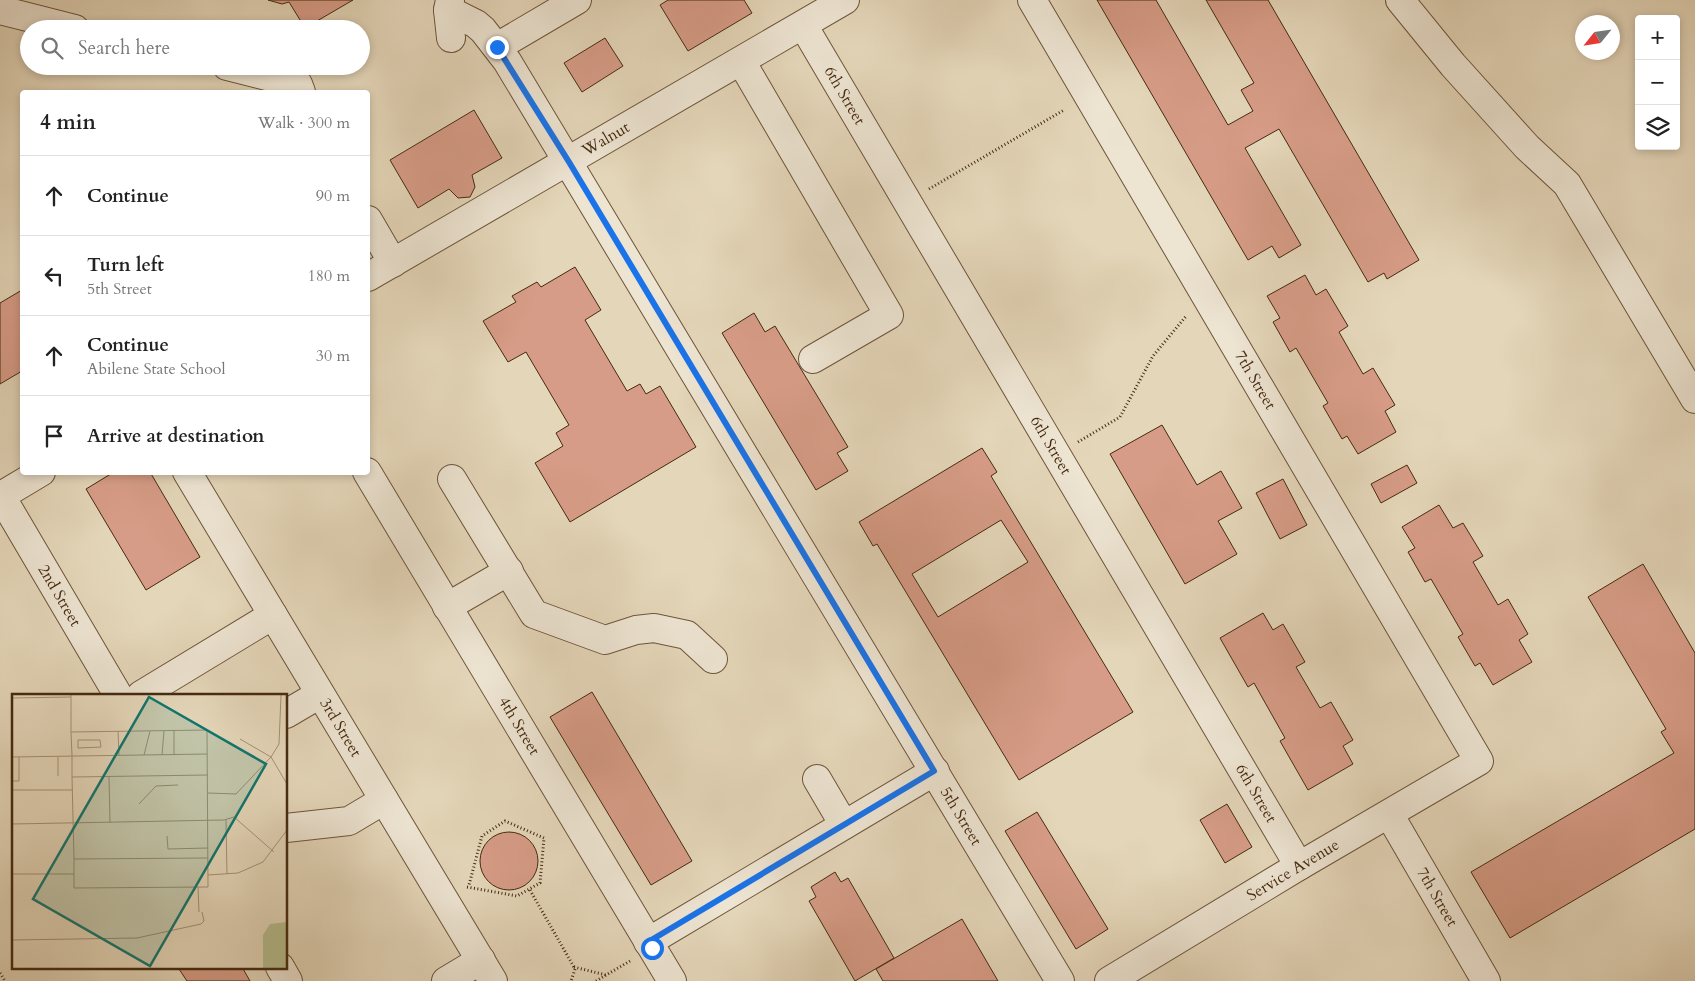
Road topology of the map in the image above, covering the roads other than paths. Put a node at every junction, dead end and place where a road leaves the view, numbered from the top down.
1 (577, 0) edge
2 (845, 0) edge
3 (1032, 0) edge
4 (1400, 0) edge
5 (449, 5) edge
6 (0, 10) edge
7 (39, 20) edge
8 (802, 25) junction
9 (451, 38) dead end
10 (502, 54) junction
11 (741, 61) junction
12 (256, 75) edge
13 (304, 90) edge
14 (569, 162) junction
15 (370, 223) edge
16 (393, 263) junction
17 (370, 276) edge
18 (813, 359) dead end
19 (1695, 399) edge
20 (36, 475) edge
21 (189, 475) edge
22 (369, 475) edge
23 (452, 480) dead end
24 (1, 496) edge
25 (508, 571) junction
26 (447, 607) junction
27 (272, 615) junction
28 (713, 659) dead end
29 (117, 694) edge
30 (143, 694) edge
31 (320, 694) junction
32 (288, 713) edge
33 (1479, 762) joint
34 (934, 771) junction
35 (816, 778) dead end
36 (384, 800) junction
37 (1389, 814) junction
38 (844, 825) junction
39 (288, 828) edge
40 (1299, 866) junction
41 (650, 945) junction
42 (281, 968) edge
43 (487, 970) edge
44 (288, 981) edge
45 (446, 981) edge
46 (672, 981) edge
47 (1060, 981) edge
48 (1108, 981) edge
49 (1486, 981) edge

1 - 10 street
2 - 8 street, Walnut
3 - 33 street, 7th Street
4 - 19 street
5 - 9 street
5 - 10 street, 5th Street
6 - 7 street
8 - 11 street, Walnut
8 - 40 street, 6th Street
10 - 14 street, 5th Street
11 - 14 street, Walnut
11 - 18 street
12 - 13 street
14 - 16 street, Walnut
14 - 34 street, 5th Street
15 - 16 street
16 - 17 street, Walnut
20 - 24 street
21 - 27 street, 3rd Street
22 - 26 street, 4th Street
23 - 25 street
24 - 29 street, 2nd Street
25 - 26 street
25 - 28 street
26 - 41 street, 4th Street
27 - 30 street
27 - 31 street, 3rd Street
31 - 32 street
31 - 36 street, 3rd Street
33 - 37 street, Service Avenue
34 - 38 street
34 - 47 street, 5th Street
35 - 38 street
36 - 39 street
36 - 43 street, 3rd Street
37 - 40 street, Service Avenue
37 - 49 street, 7th Street
38 - 41 street
40 - 48 street, Service Avenue
41 - 46 street, 4th Street
42 - 44 street
43 - 45 street

